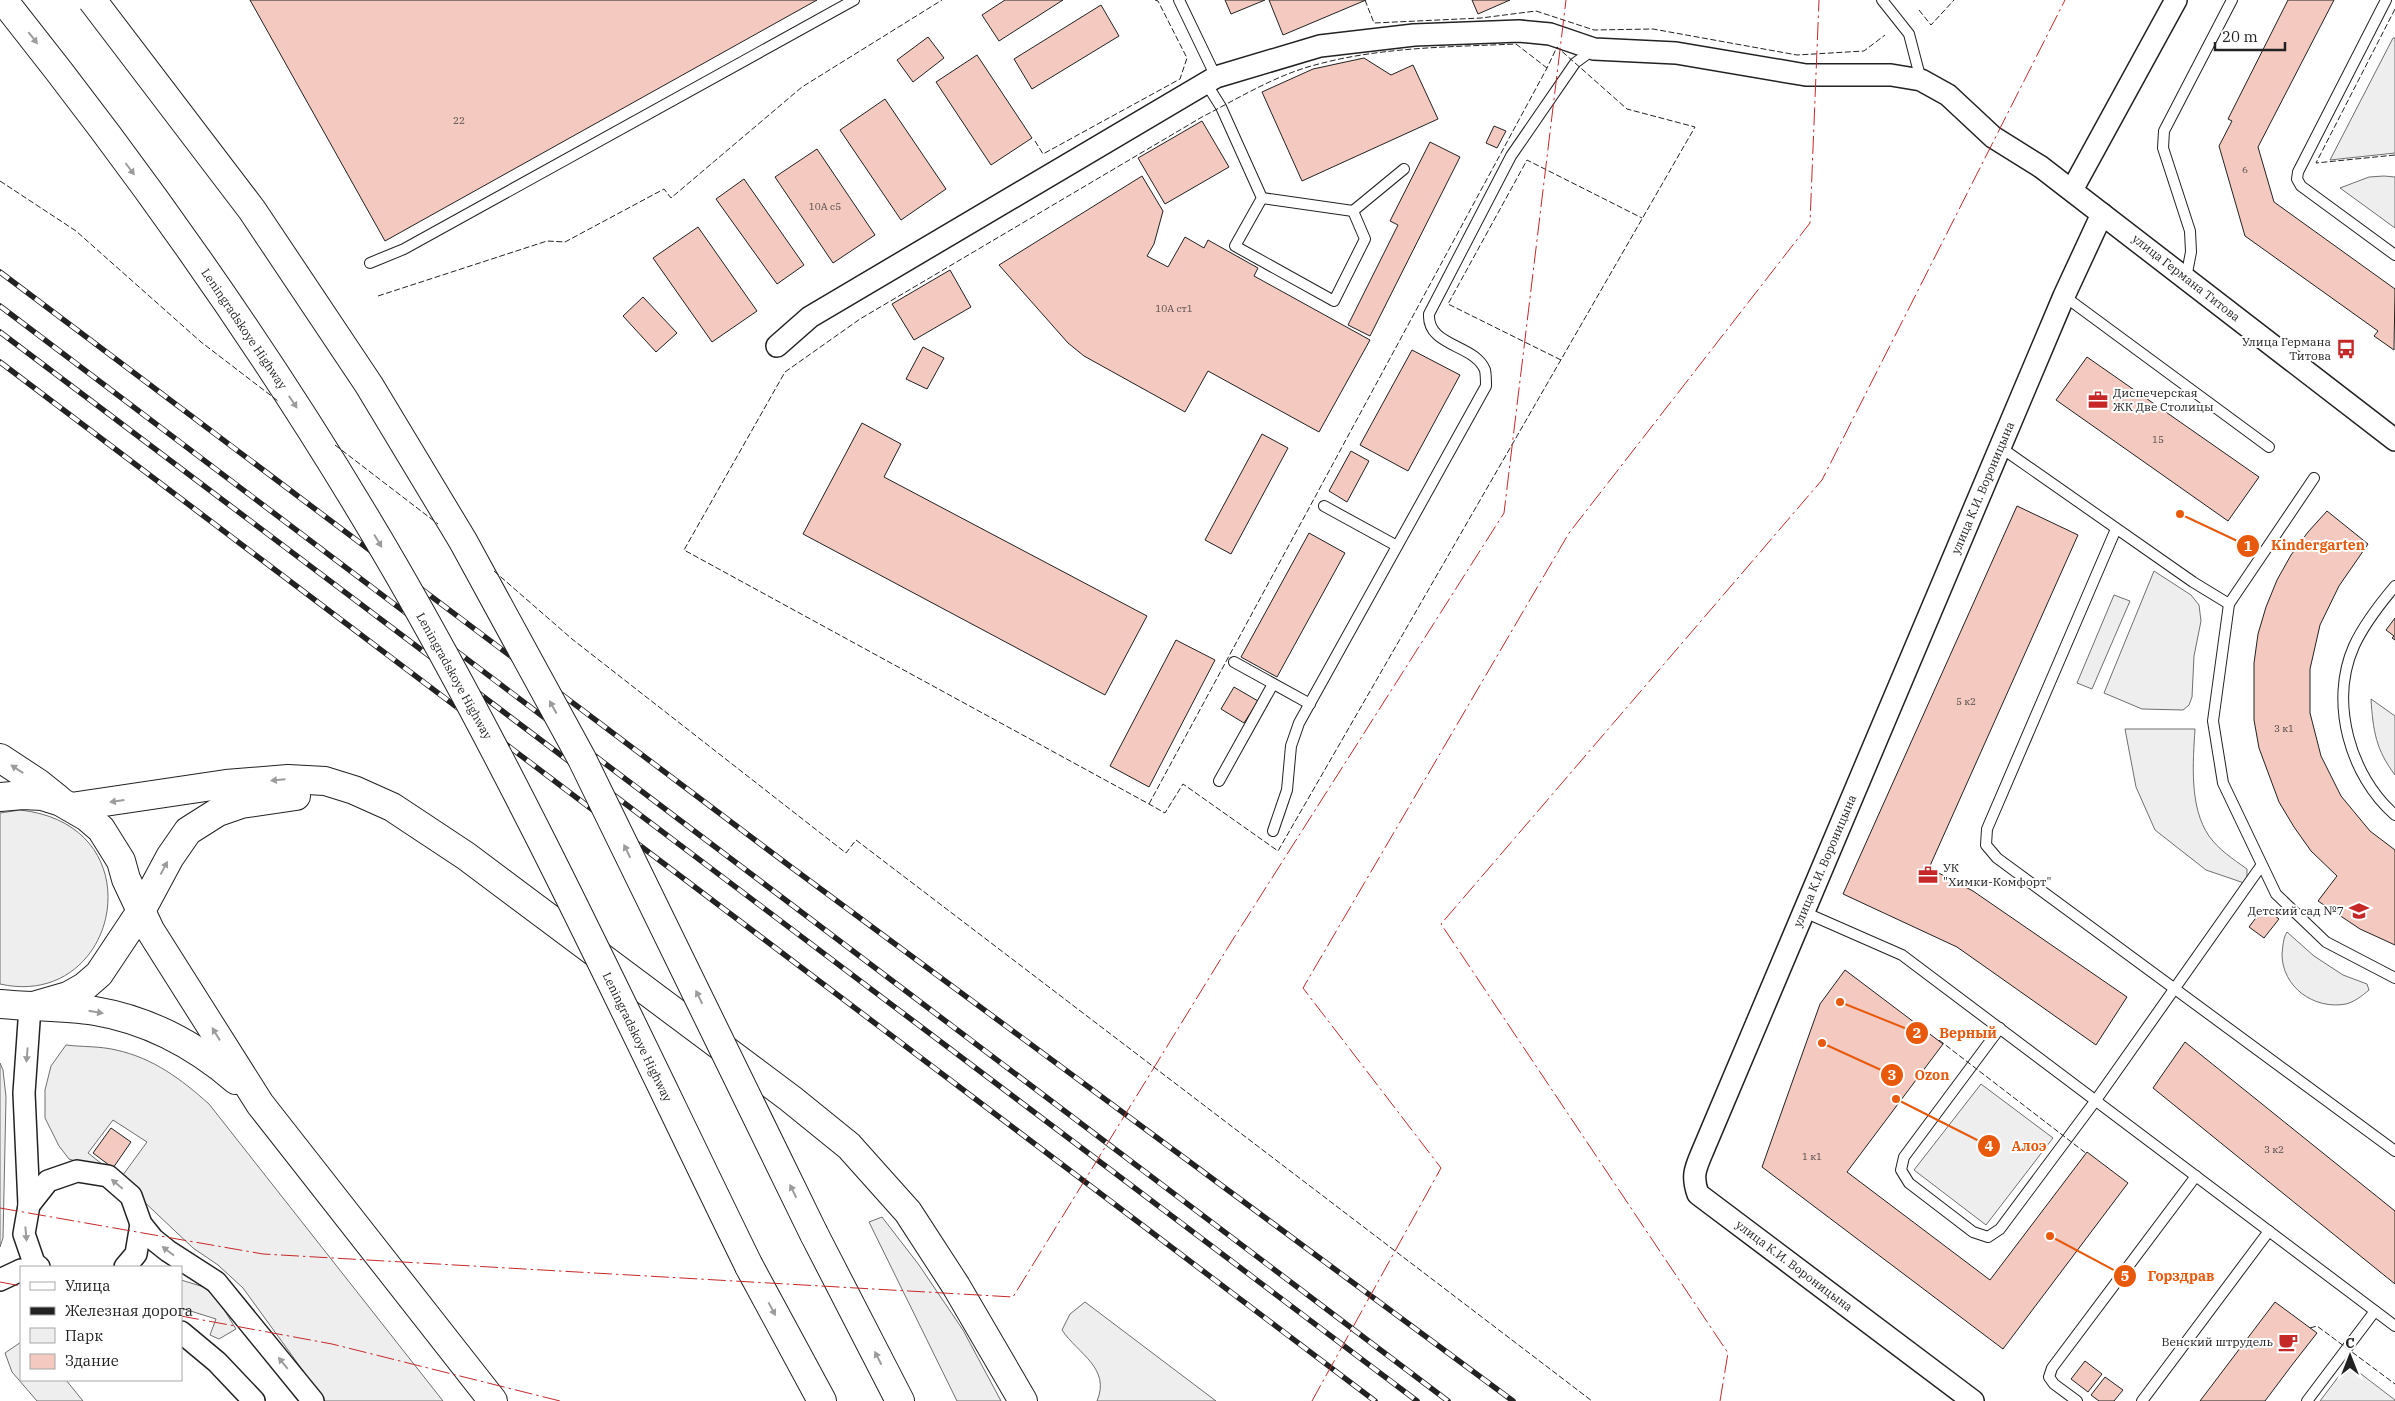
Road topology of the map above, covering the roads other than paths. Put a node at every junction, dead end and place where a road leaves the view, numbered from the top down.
1 (3, 0) edge
2 (92, 0) edge
3 (854, 0) edge
4 (1180, 0) edge
5 (1882, 0) edge
6 (2176, 0) edge
7 (2232, 0) edge
8 (2386, 0) edge
9 (1594, 49) junction
10 (1211, 80) junction
11 (1921, 80) junction
12 (1404, 169) dead end
13 (2072, 190) junction
14 (1262, 198) junction
15 (1353, 211) junction
16 (2102, 214) junction
17 (2395, 255) edge
18 (370, 263) dead end
19 (2186, 278) junction
20 (2064, 296) junction
21 (777, 346) dead end
22 (2395, 440) edge
23 (2269, 447) dead end
24 (2000, 448) junction
25 (2314, 478) dead end
26 (1324, 506) dead end
27 (2116, 529) junction
28 (1397, 546) junction
29 (2395, 586) edge
30 (2229, 604) junction
31 (1234, 662) dead end
32 (1273, 684) junction
33 (1310, 704) junction
34 (0, 758) edge
35 (1219, 781) dead end
36 (0, 797) edge
37 (66, 804) junction
38 (392, 807) junction
39 (2395, 815) edge
40 (1274, 830) dead end
41 (2261, 866) junction
42 (126, 879) junction
43 (141, 911) junction
44 (1804, 912) junction
45 (120, 942) junction
46 (2395, 978) edge
47 (2174, 989) junction
48 (0, 1004) edge
49 (30, 1006) junction
50 (2000, 1028) junction
51 (2096, 1100) junction
52 (260, 1104) junction
53 (2395, 1151) edge
54 (2196, 1176) junction
55 (29, 1205) junction
56 (141, 1224) junction
57 (2269, 1231) junction
58 (30, 1266) edge
59 (126, 1266) edge
60 (20, 1272) edge
61 (1, 1282) edge
62 (2375, 1312) junction
63 (2395, 1326) edge
64 (182, 1333) edge
65 (254, 1401) edge
66 (313, 1401) edge
67 (493, 1401) edge
68 (822, 1401) edge
69 (900, 1401) edge
70 (1023, 1401) edge
71 (1974, 1401) edge
72 (2077, 1401) edge
73 (2142, 1401) edge
74 (2307, 1401) edge

1 -> 68 main road, Leningradskoye Highway, bridge
69 -> 2 main road, bridge
3 - 18 lane
4 - 10 lane
5 - 11 lane
6 - 13 street
7 - 19 lane
8 - 17 lane
9 - 10 street, улица Германа Титова
9 - 11 street, улица Германа Титова
9 - 28 lane
10 - 14 lane
10 - 21 street, улица Германа Титова
11 - 13 street, улица Германа Титова
12 - 15 lane
13 - 16 street, улица Германа Титова
14 - 15 lane
14 - 15 lane
16 - 19 street, улица Германа Титова
16 - 20 street, улица К.И. Вороницына
19 - 22 street, улица Германа Титова
20 - 23 lane
20 - 24 street, улица К.И. Вороницына
24 - 27 lane
24 - 44 street, улица К.И. Вороницына
25 - 30 lane
26 - 28 lane
27 - 30 lane
27 - 47 lane
28 - 33 lane
29 - 39 lane
30 - 41 lane
31 - 32 lane
32 - 33 lane
32 - 35 lane
33 - 40 lane
37 -> 34 main road
36 - 37 main road
38 -> 37 main road
37 - 42 main road
43 -> 38 main road
38 - 70 main road
41 - 46 lane
41 - 47 lane
42 - 43 main road
42 - 45 main road
43 - 45 main road
52 -> 43 main road
44 - 50 lane
44 - 71 street, улица К.И. Вороницына
45 - 49 main road
47 - 51 lane
47 - 53 lane
48 - 49 main road
49 -> 52 main road
49 -> 55 street
50 - 51 lane
50 - 51 lane
51 - 54 lane
52 - 67 main road
54 - 57 lane
54 - 72 lane
56 -> 55 street
55 -> 58 street
56 - 59 street
66 -> 56 street
57 - 62 lane
57 - 73 lane
60 - 61 street
62 - 63 lane
62 - 74 lane
64 - 65 street

